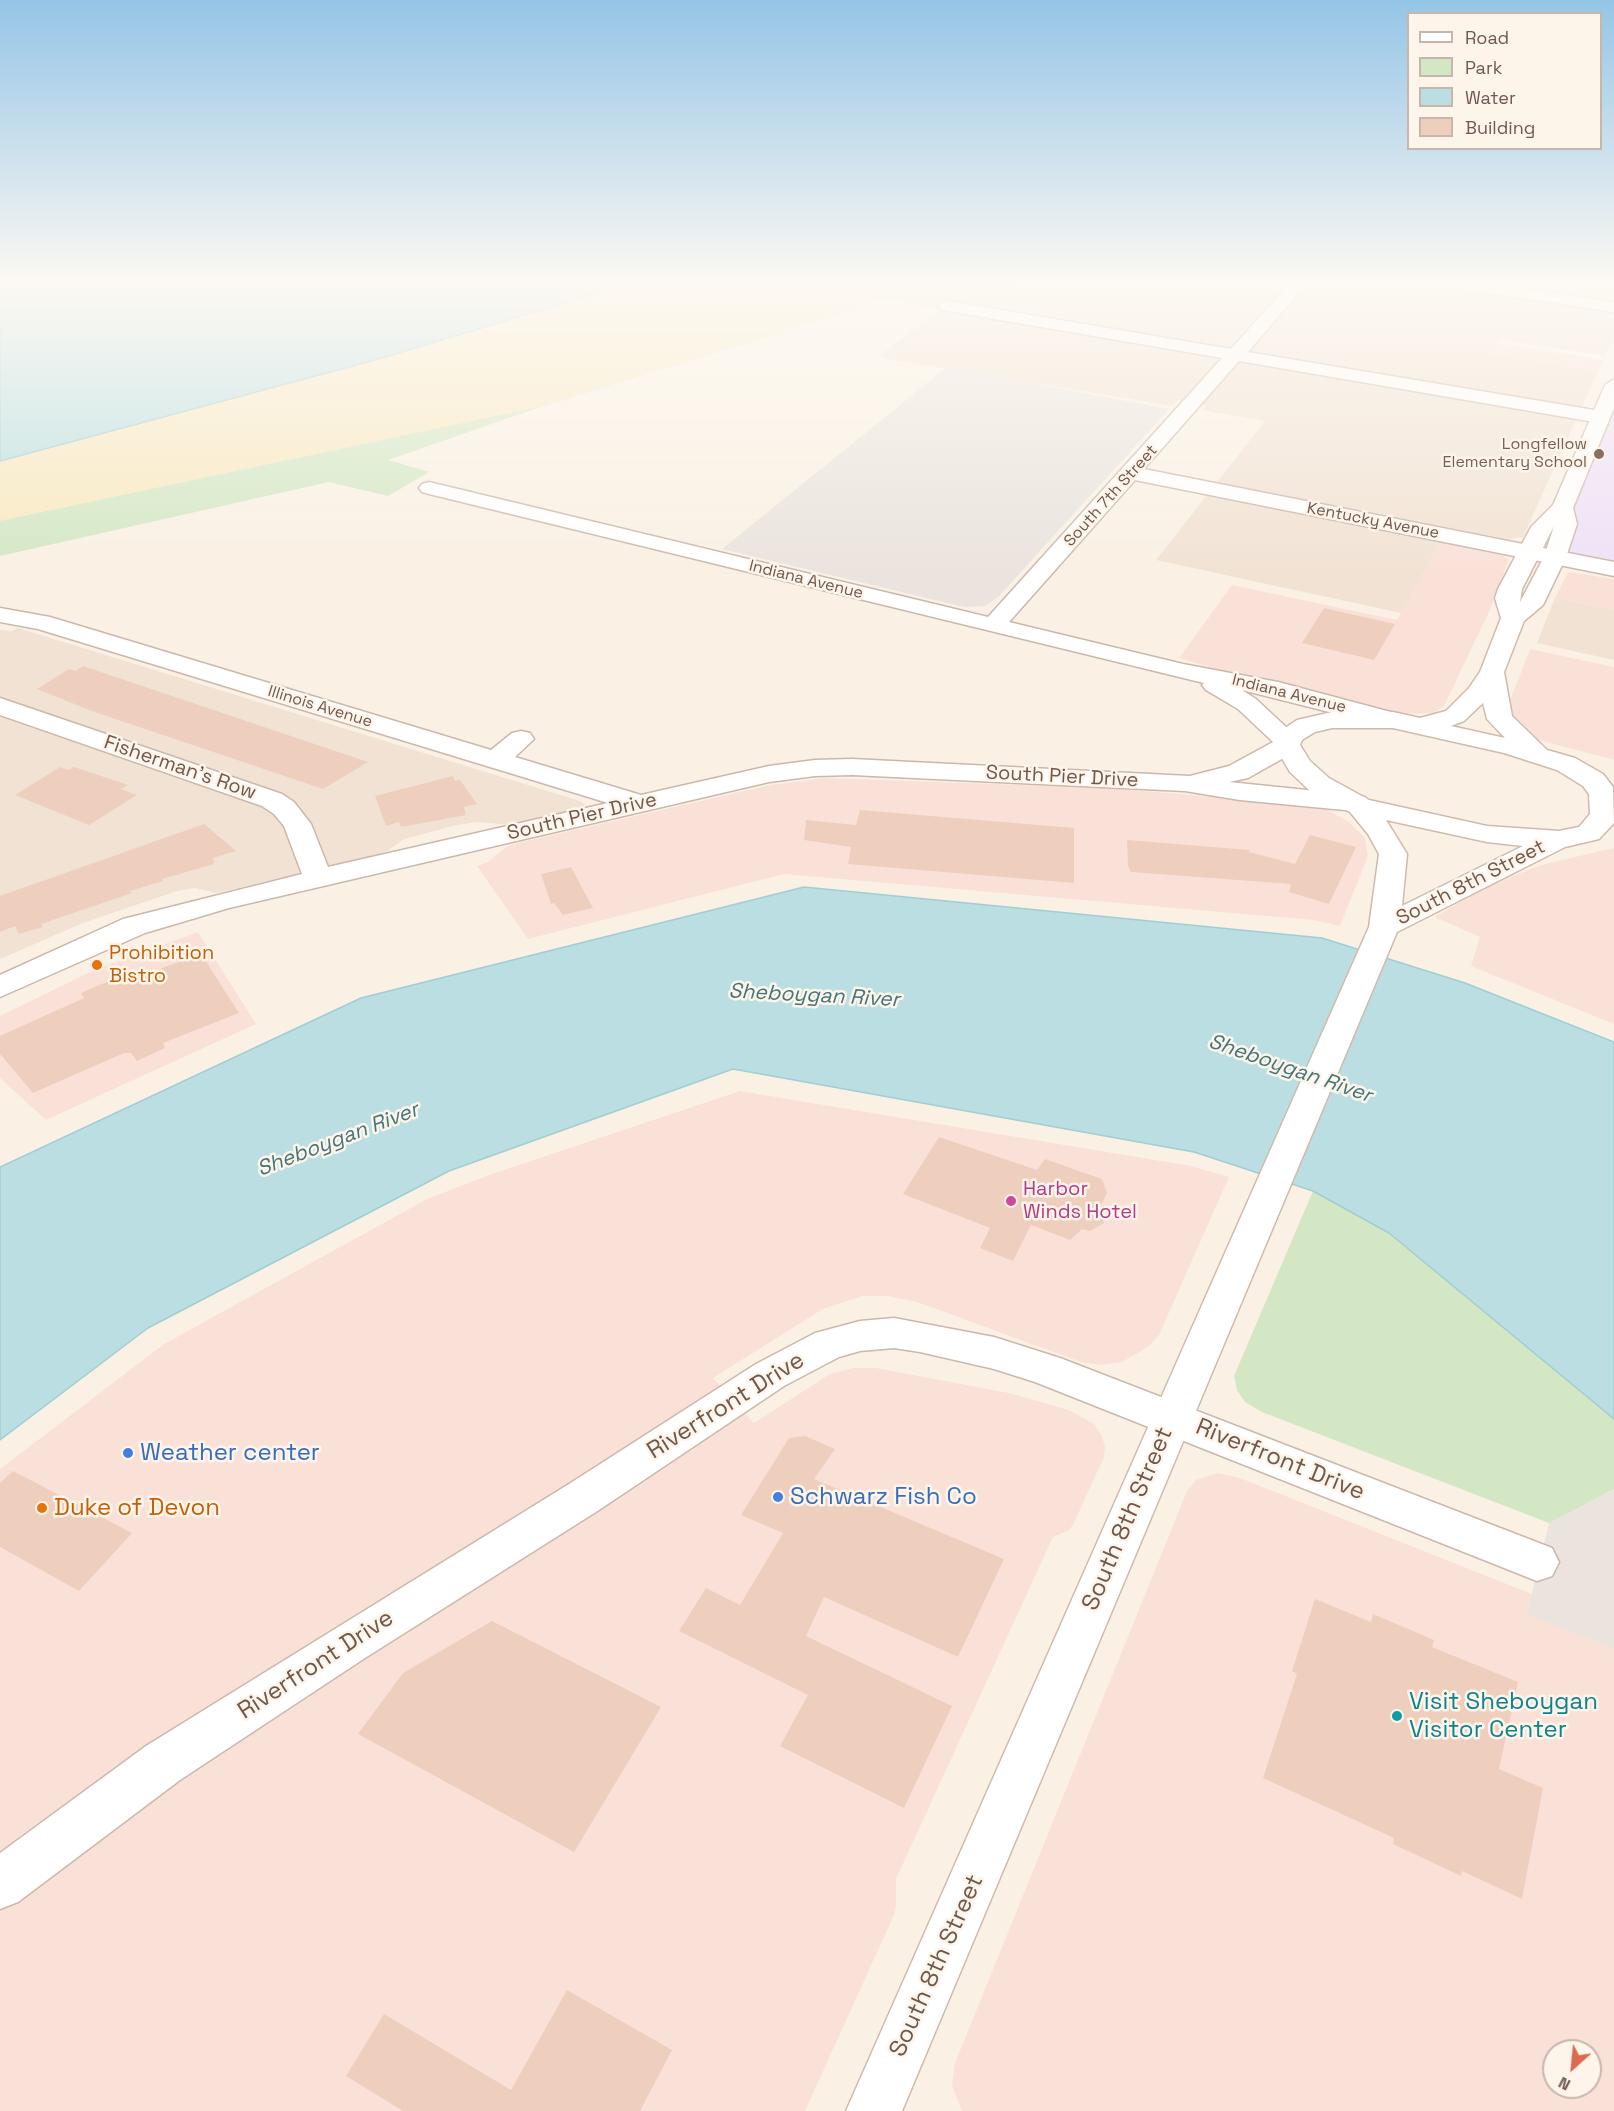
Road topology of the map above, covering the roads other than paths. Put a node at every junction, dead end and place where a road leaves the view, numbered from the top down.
1 (1212, 382) edge
2 (1391, 382) edge
3 (1614, 385) edge
4 (1600, 417) junction
5 (1131, 473) junction
6 (429, 488) dead end
7 (1562, 508) junction
8 (1529, 552) junction
9 (1555, 557) junction
10 (1614, 568) edge
11 (0, 615) edge
12 (1513, 618) junction
13 (993, 626) junction
14 (1184, 671) junction
15 (1492, 672) junction
16 (0, 706) edge
17 (1393, 720) junction
18 (1420, 727) junction
19 (521, 739) dead end
20 (1287, 743) junction
21 (1538, 755) junction
22 (495, 760) junction
23 (1566, 764) junction
24 (1614, 775) edge
25 (1185, 783) junction
26 (638, 804) junction
27 (1357, 804) junction
28 (1602, 832) edge
29 (1559, 840) junction
30 (318, 878) junction
31 (1384, 927) junction
32 (0, 987) edge
33 (1171, 1417) junction
34 (1537, 1562) dead end
35 (0, 1884) edge
36 (874, 2111) edge

1 - 5 street, South 7th Street
2 - 4 street
3 - 4 street
4 - 7 street
5 - 8 street, Kentucky Avenue
5 - 13 street, South 7th Street
6 - 13 street, Indiana Avenue
7 - 8 street
7 - 9 street
8 - 9 street, Kentucky Avenue
8 - 12 street
9 - 10 street, Kentucky Avenue
9 - 12 street
11 - 22 street, Illinois Avenue
12 - 15 street
13 - 14 street, Indiana Avenue
14 - 17 street, Indiana Avenue
14 - 20 street, Indiana Avenue
15 - 18 street
15 - 21 street
16 - 30 street, Fisherman's Row
17 - 18 street
17 - 20 street, South Pier Drive
18 - 21 street
19 - 22 street
20 - 25 street, South Pier Drive
20 - 27 street, Indiana Avenue
21 - 23 street
22 - 26 street, Illinois Avenue
23 - 24 street
23 - 28 street
25 - 26 street, South Pier Drive
25 - 27 street, South Pier Drive
26 - 30 street, South Pier Drive
27 - 29 street
27 - 31 street, South 8th Street
28 - 29 street
29 - 31 street, South 8th Street
30 - 32 street, South Pier Drive
31 - 33 street, South 8th Street
33 - 34 street, Riverfront Drive
33 - 35 street, Riverfront Drive
33 - 36 street, South 8th Street

